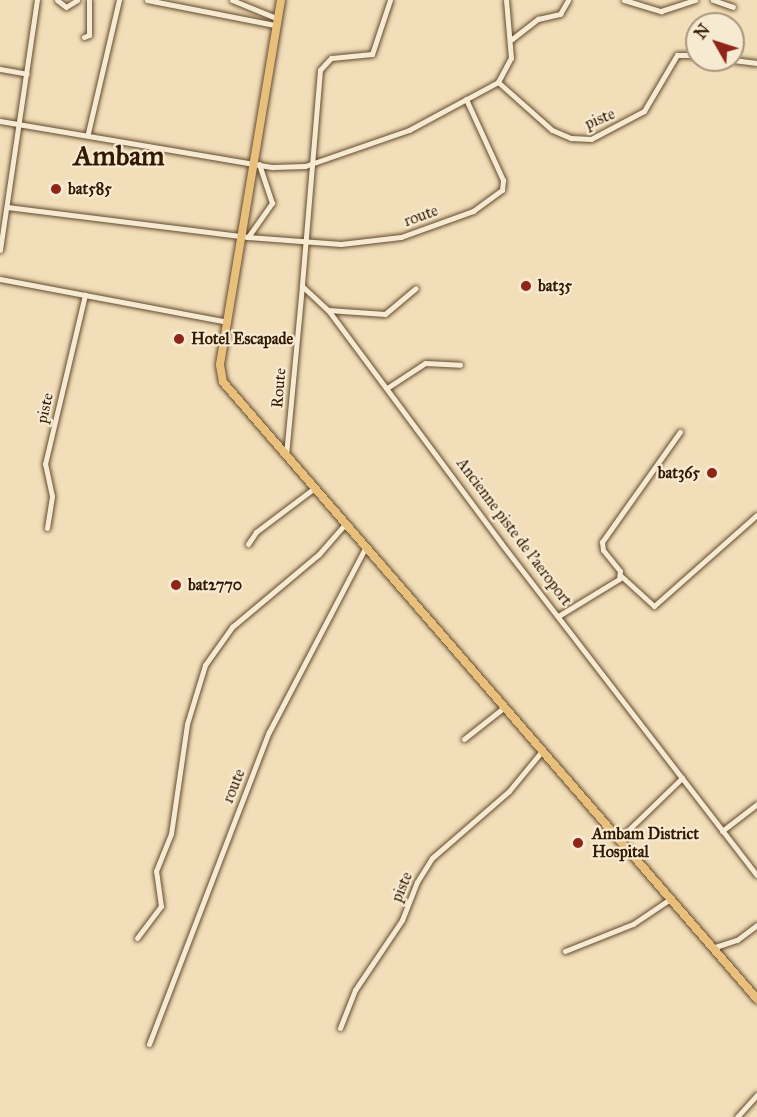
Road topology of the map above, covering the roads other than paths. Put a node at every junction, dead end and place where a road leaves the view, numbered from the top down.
1 (37, 0) edge
2 (57, 0) edge
3 (78, 0) edge
4 (89, 0) edge
5 (119, 0) edge
6 (147, 0) edge
7 (232, 0) edge
8 (281, 0) edge
9 (390, 0) edge
10 (506, 0) edge
11 (568, 0) edge
12 (624, 0) edge
13 (695, 0) edge
14 (713, 0) edge
15 (733, 8) dead end
16 (276, 22) junction
17 (84, 37) dead end
18 (512, 39) junction
19 (685, 55) edge
20 (0, 69) edge
21 (27, 74) junction
22 (498, 82) junction
23 (466, 99) junction
24 (0, 121) edge
25 (20, 125) junction
26 (88, 133) junction
27 (258, 163) junction
28 (311, 164) junction
29 (8, 207) junction
30 (245, 237) junction
31 (304, 241) junction
32 (0, 250) edge
33 (0, 279) edge
34 (302, 286) junction
35 (416, 288) dead end
36 (85, 295) junction
37 (328, 310) junction
38 (228, 322) junction
39 (460, 365) dead end
40 (387, 388) junction
41 (680, 432) dead end
42 (286, 457) junction
43 (313, 489) junction
44 (757, 515) edge
45 (344, 525) junction
46 (47, 528) dead end
47 (248, 544) dead end
48 (365, 548) junction
49 (620, 575) junction
50 (560, 615) junction
51 (502, 709) junction
52 (464, 739) dead end
53 (542, 751) junction
54 (682, 778) junction
55 (757, 804) edge
56 (722, 831) junction
57 (619, 838) junction
58 (757, 875) edge
59 (670, 900) junction
60 (757, 925) edge
61 (137, 938) dead end
62 (712, 948) junction
63 (565, 951) dead end
64 (757, 999) edge
65 (340, 1028) dead end
66 (149, 1044) dead end
67 (757, 1095) edge
68 (737, 1117) edge

1 - 21 street
2 - 3 street
4 - 17 street
5 - 26 street
6 - 16 street
7 - 16 street
8 - 16 highway
9 - 28 street
10 - 18 street
11 - 18 street
12 - 13 street
14 - 15 street
16 - 27 highway
18 - 22 street
19 - 22 street, piste
20 - 21 street
21 - 25 street
22 - 23 street
23 - 28 street
23 - 31 street, route
24 - 25 street
25 - 26 street
25 - 29 street
26 - 27 street
27 - 28 street
27 - 30 highway
27 - 30 street
28 - 31 street
29 - 30 street, route
29 - 32 street
30 - 31 street, route
30 - 38 highway
31 - 34 street
33 - 36 street
34 - 37 street, Ancienne piste de l'aeroport
34 - 42 street, Route
35 - 37 street
36 - 38 street
36 - 46 street, piste
37 - 40 street, Ancienne piste de l'aeroport
38 - 42 highway
39 - 40 street
40 - 50 street, Ancienne piste de l'aeroport
41 - 49 street
42 - 43 highway
43 - 45 highway
43 - 47 street
44 - 49 street
45 - 48 highway
45 - 61 street
48 - 51 highway
48 - 66 street, route
49 - 50 street
50 - 54 street, Ancienne piste de l'aeroport
51 - 52 street
51 - 53 highway
53 - 57 highway
53 - 65 street, piste
54 - 56 street, Ancienne piste de l'aeroport
54 - 57 street
55 - 56 street
56 - 58 street, Ancienne piste de l'aeroport
57 - 59 highway
59 - 62 highway
59 - 63 street
60 - 62 street
62 - 64 highway
67 - 68 street

